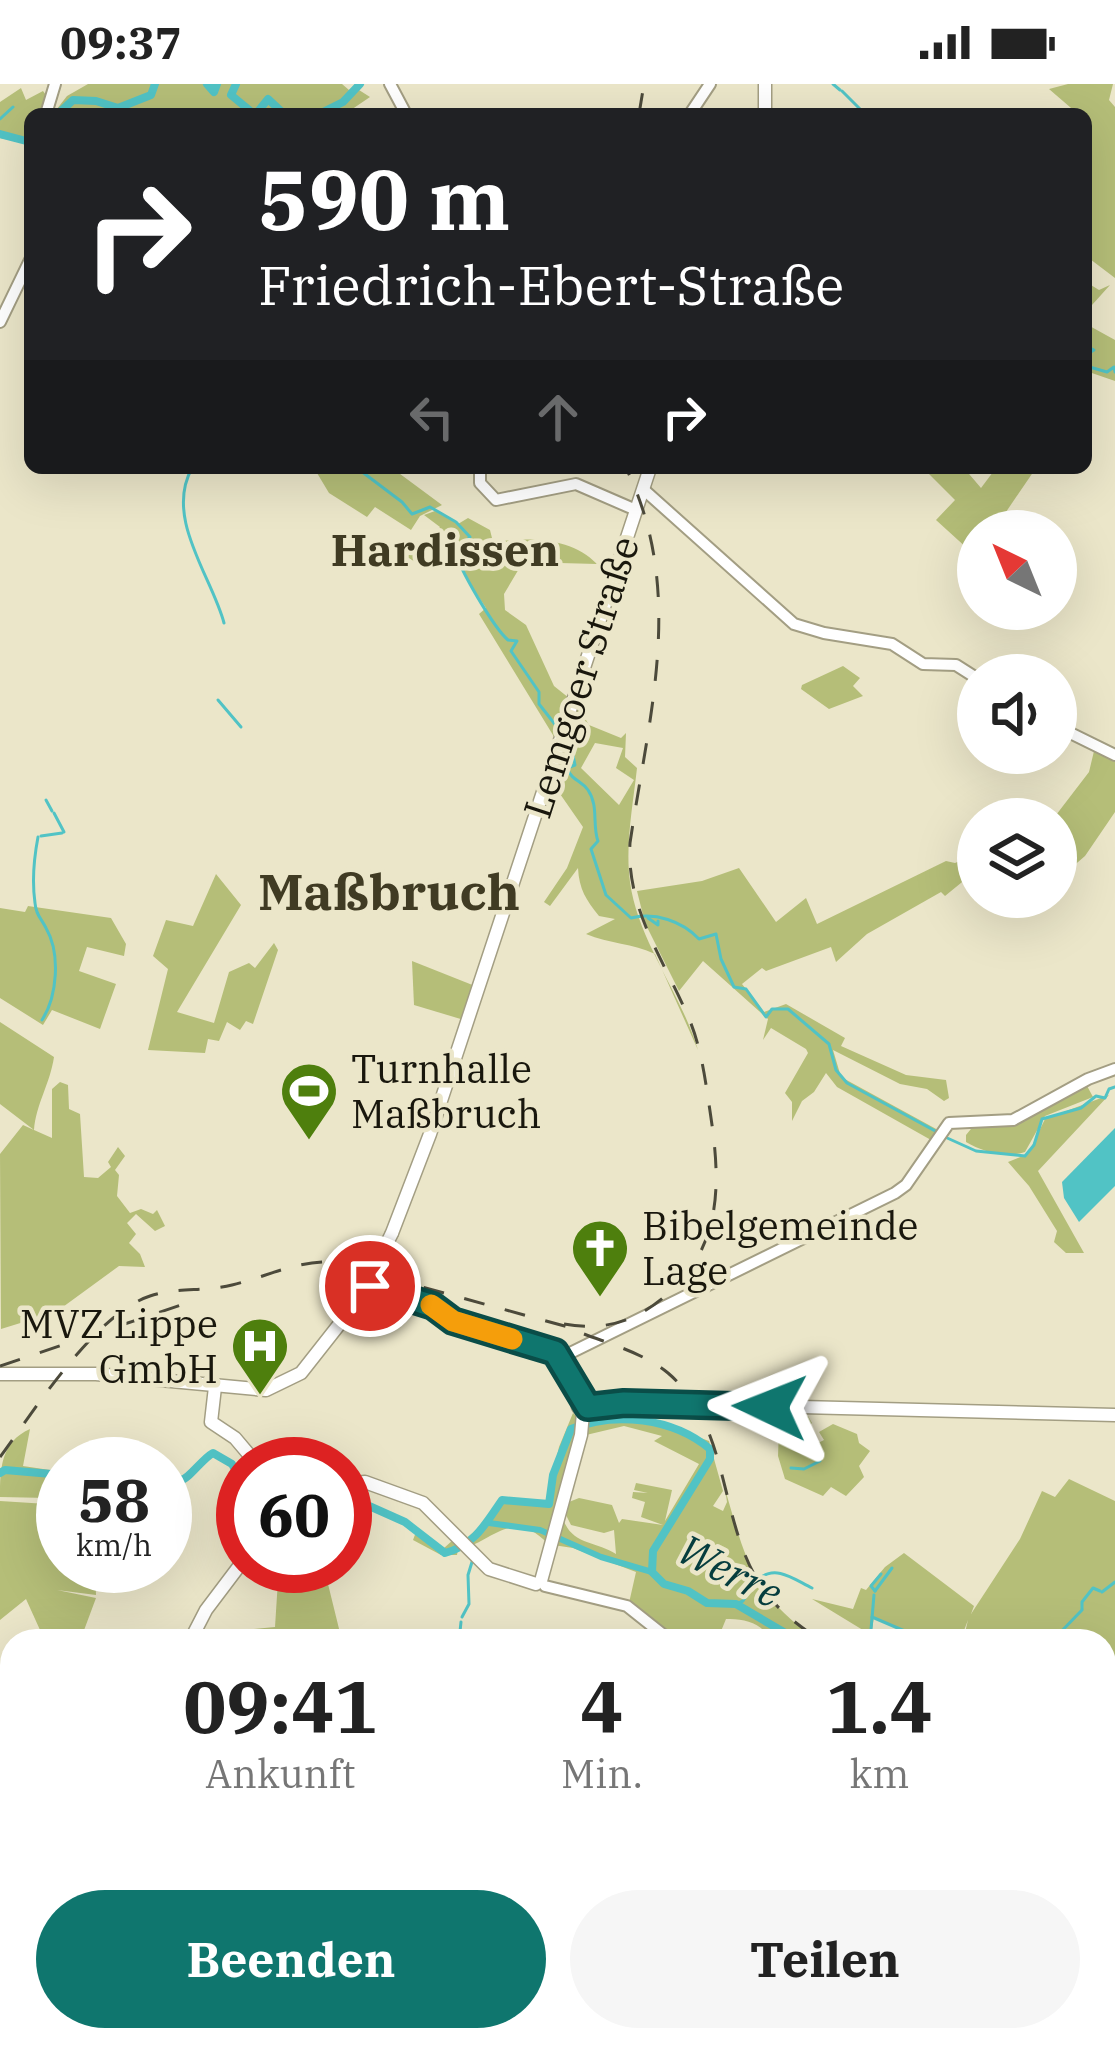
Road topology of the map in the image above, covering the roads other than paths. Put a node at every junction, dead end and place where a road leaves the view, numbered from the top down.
1 (24, 272) edge
2 (0, 322) edge
3 (480, 474) edge
4 (648, 474) edge
5 (640, 499) junction
6 (957, 666) edge
7 (1077, 736) edge
8 (1115, 755) edge
9 (1115, 1069) edge
10 (371, 1291) junction
11 (334, 1333) junction
12 (560, 1358) junction
13 (306, 1365) junction
14 (0, 1374) edge
15 (215, 1387) junction
16 (270, 1388) junction
17 (1115, 1414) edge
18 (584, 1415) junction
19 (234, 1437) edge
20 (372, 1485) edge
21 (540, 1584) junction
22 (219, 1593) edge
23 (196, 1629) edge
24 (656, 1629) edge

1 - 2 main road
3 - 5 main road
4 - 5 main road, Lemgoer Straße
5 - 6 main road
5 - 10 main road, Lemgoer Straße, bridge
7 - 8 main road
9 - 12 main road
10 - 11 main road, Lemgoer Straße
10 - 12 main road
10 - 13 main road
11 - 13 main road
11 - 16 main road
12 - 18 main road
13 - 16 main road
14 - 15 main road
15 - 16 main road
15 - 19 main road
17 - 18 main road
18 - 21 main road
20 - 21 main road
21 - 24 main road
22 - 23 main road

